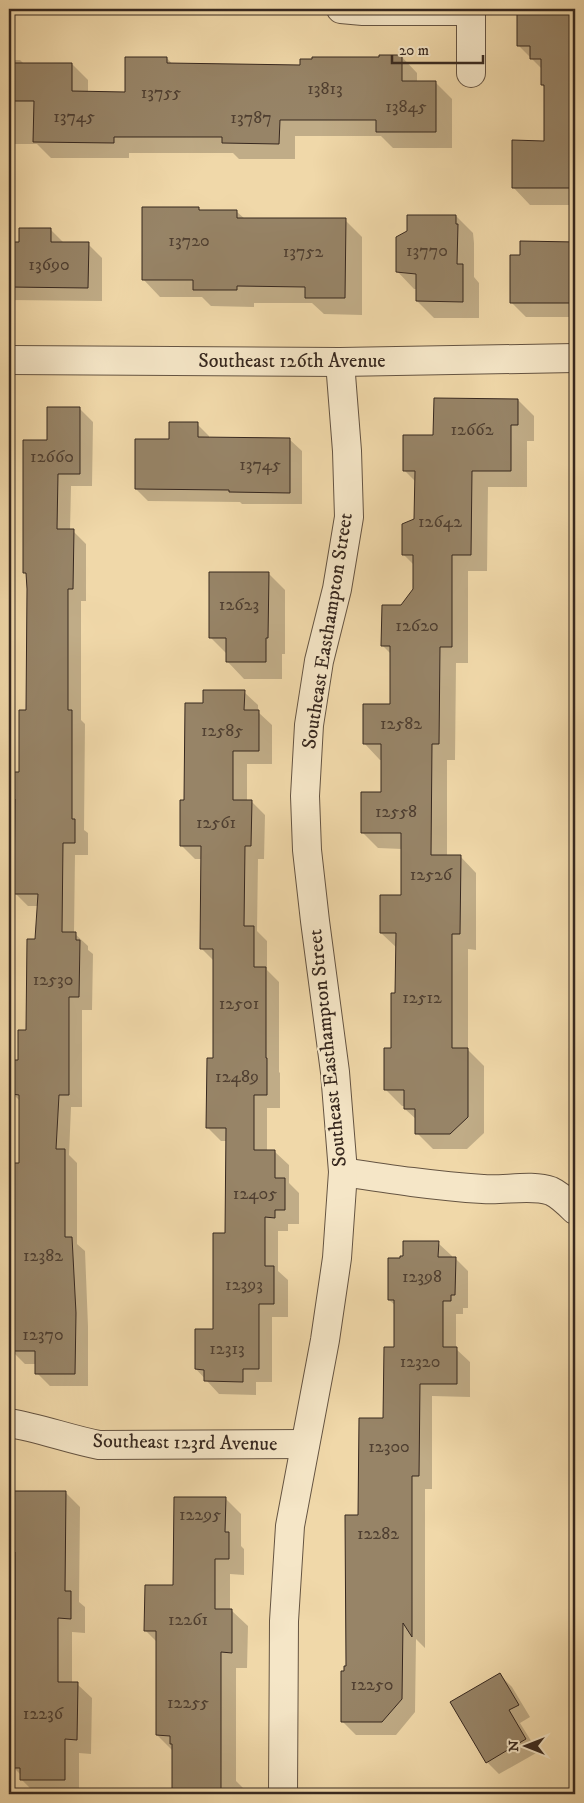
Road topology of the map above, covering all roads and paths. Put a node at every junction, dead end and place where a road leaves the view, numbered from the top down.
1 (341, 9) edge
2 (471, 10) edge
3 (471, 73) dead end
4 (575, 358) edge
5 (9, 360) edge
6 (340, 362) junction
7 (342, 1172) junction
8 (575, 1210) edge
9 (9, 1423) edge
10 (305, 1444) junction
11 (284, 1794) edge

1 - 2 street
2 - 3 street
4 - 6 street, Southeast 126th Avenue
5 - 6 street, Southeast 126th Avenue
6 - 7 street, Southeast Easthampton Street
7 - 8 street
7 - 10 street, Southeast Easthampton Street
9 - 10 street, Southeast 123rd Avenue
10 - 11 street, Southeast Easthampton Street

